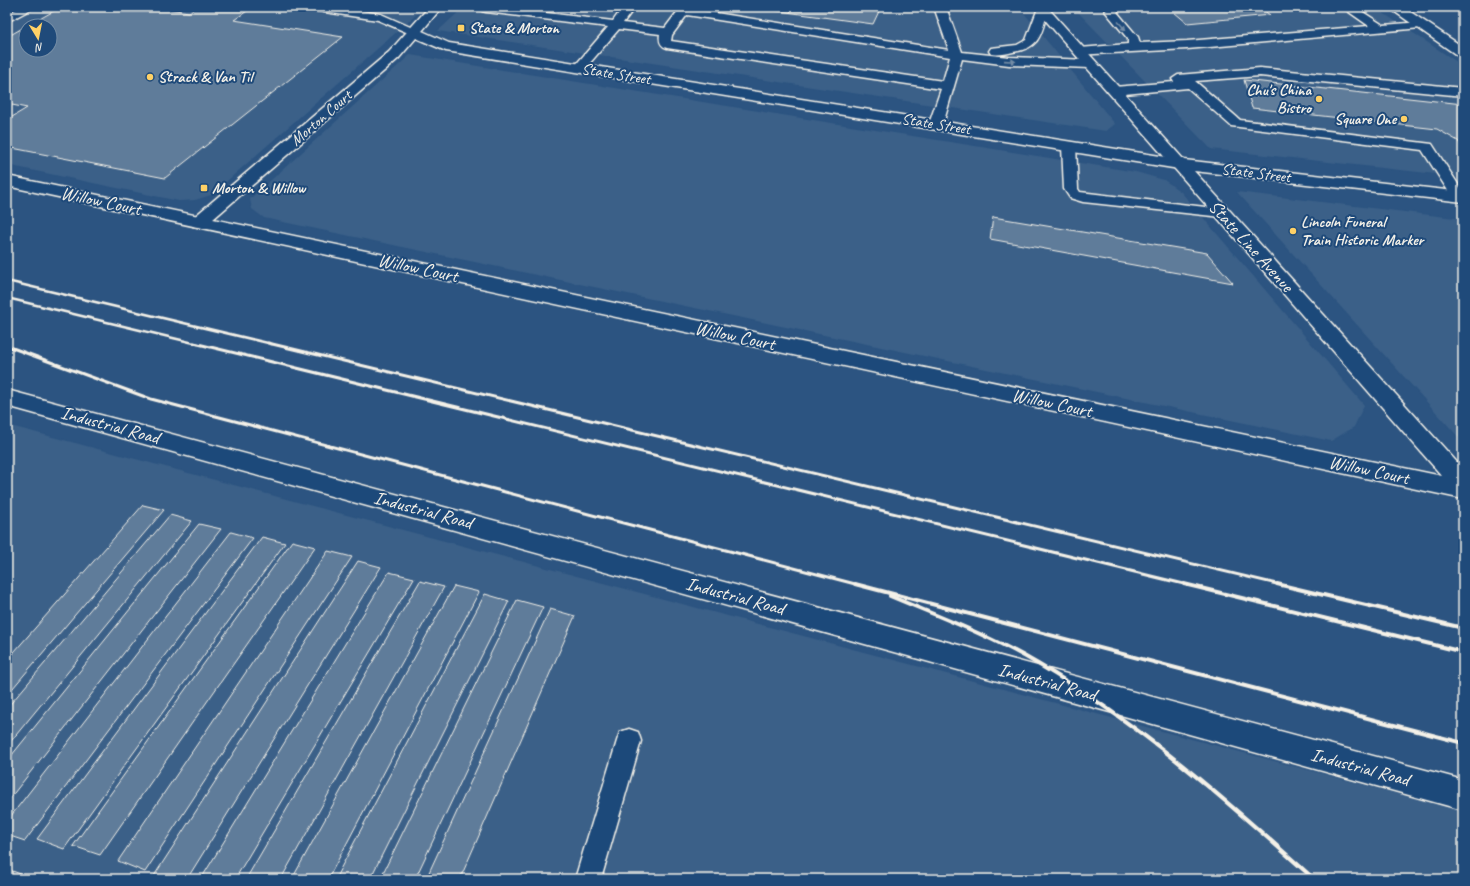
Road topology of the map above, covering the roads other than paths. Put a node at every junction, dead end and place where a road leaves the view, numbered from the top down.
1 (29, 7) edge
2 (311, 7) edge
3 (436, 7) edge
4 (488, 7) edge
5 (629, 7) edge
6 (940, 7) edge
7 (1117, 7) edge
8 (1348, 7) edge
9 (1394, 7) edge
10 (1041, 8) edge
11 (685, 9) edge
12 (349, 10) edge
13 (7, 19) edge
14 (616, 25) junction
15 (1421, 25) junction
16 (1380, 28) junction
17 (413, 32) junction
18 (668, 32) junction
19 (1134, 47) junction
20 (1080, 52) junction
21 (1463, 53) edge
22 (957, 55) junction
23 (1090, 64) junction
24 (579, 68) junction
25 (948, 86) junction
26 (1111, 88) junction
27 (1463, 92) edge
28 (936, 124) junction
29 (1069, 146) junction
30 (1179, 164) junction
31 (7, 181) edge
32 (1461, 197) edge
33 (1222, 213) junction
34 (199, 222) junction
35 (7, 398) edge
36 (1463, 485) edge
37 (1463, 490) edge
38 (630, 741) dead end
39 (1463, 795) edge
40 (588, 879) edge

1 - 13 lane
2 - 12 lane
3 - 17 street, Morton Court
4 - 14 lane
5 - 14 lane
6 - 22 lane
7 -> 19 lane
8 - 16 lane
9 - 15 street
10 - 20 street, State Line Avenue
10 - 22 lane
11 - 18 lane
11 - 22 lane
12 - 17 lane
14 - 18 lane
14 - 24 lane
15 - 16 lane
15 - 21 street
16 - 19 lane
17 - 24 street, State Street
17 - 34 street, Morton Court
18 - 25 lane
19 - 20 lane
20 - 23 street, State Line Avenue
22 -> 23 lane
22 - 25 lane
23 - 26 street, State Line Avenue
24 - 28 street, State Street
25 - 28 lane
26 - 27 lane
26 - 30 street, State Line Avenue
26 - 32 lane
28 - 29 street, State Street
29 - 30 street, State Street
29 - 33 lane
30 - 32 street, State Street
30 - 33 street, State Line Avenue
31 - 34 street, Willow Court
33 - 36 street, State Line Avenue
34 - 37 street, Willow Court
35 - 39 street, Industrial Road
38 - 40 lane

